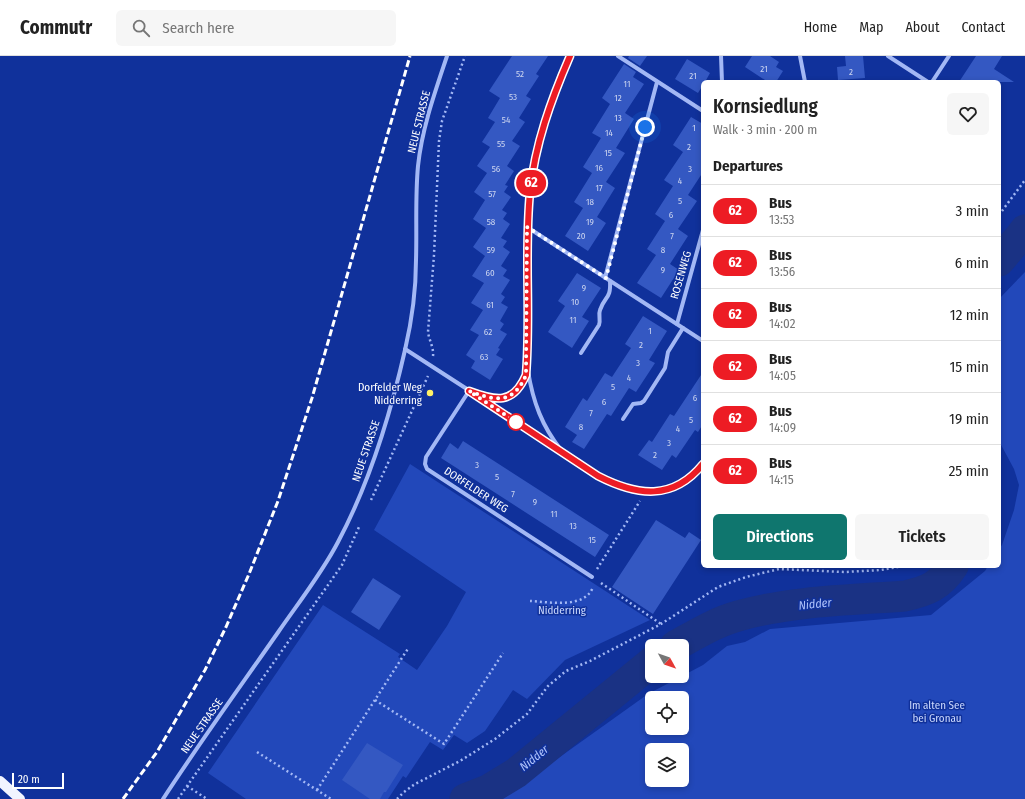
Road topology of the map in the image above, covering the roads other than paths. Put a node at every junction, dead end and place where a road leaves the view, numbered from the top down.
1 (447, 56) edge
2 (570, 56) edge
3 (618, 56) edge
4 (721, 56) edge
5 (800, 56) edge
6 (888, 56) edge
7 (949, 56) edge
8 (722, 80) edge
9 (805, 80) edge
10 (925, 80) edge
11 (933, 80) edge
12 (657, 82) junction
13 (701, 110) edge
14 (527, 227) junction
15 (701, 237) edge
16 (608, 279) junction
17 (677, 324) junction
18 (683, 328) junction
19 (701, 340) edge
20 (405, 349) junction
21 (581, 353) dead end
22 (527, 363) junction
23 (469, 391) junction
24 (623, 419) dead end
25 (565, 454) junction
26 (701, 466) edge
27 (592, 577) road end
28 (0, 781) edge
29 (20, 799) edge
30 (163, 799) edge

1 - 20 street, NEUE STRASSE
2 - 14 street
3 - 12 street
4 - 8 street
5 - 9 street
6 - 10 street
7 - 11 street
12 - 13 street
12 - 16 street
14 - 16 street
14 - 22 street
15 - 17 street, ROSENWEG
16 - 17 street
16 - 21 street
17 - 18 street
18 - 19 street
18 - 24 street
20 - 23 street
20 - 30 street, NEUE STRASSE
22 - 23 street
22 - 25 street
23 - 25 street
23 - 27 street, DORFELDER WEG
25 - 26 street
28 - 29 main road

